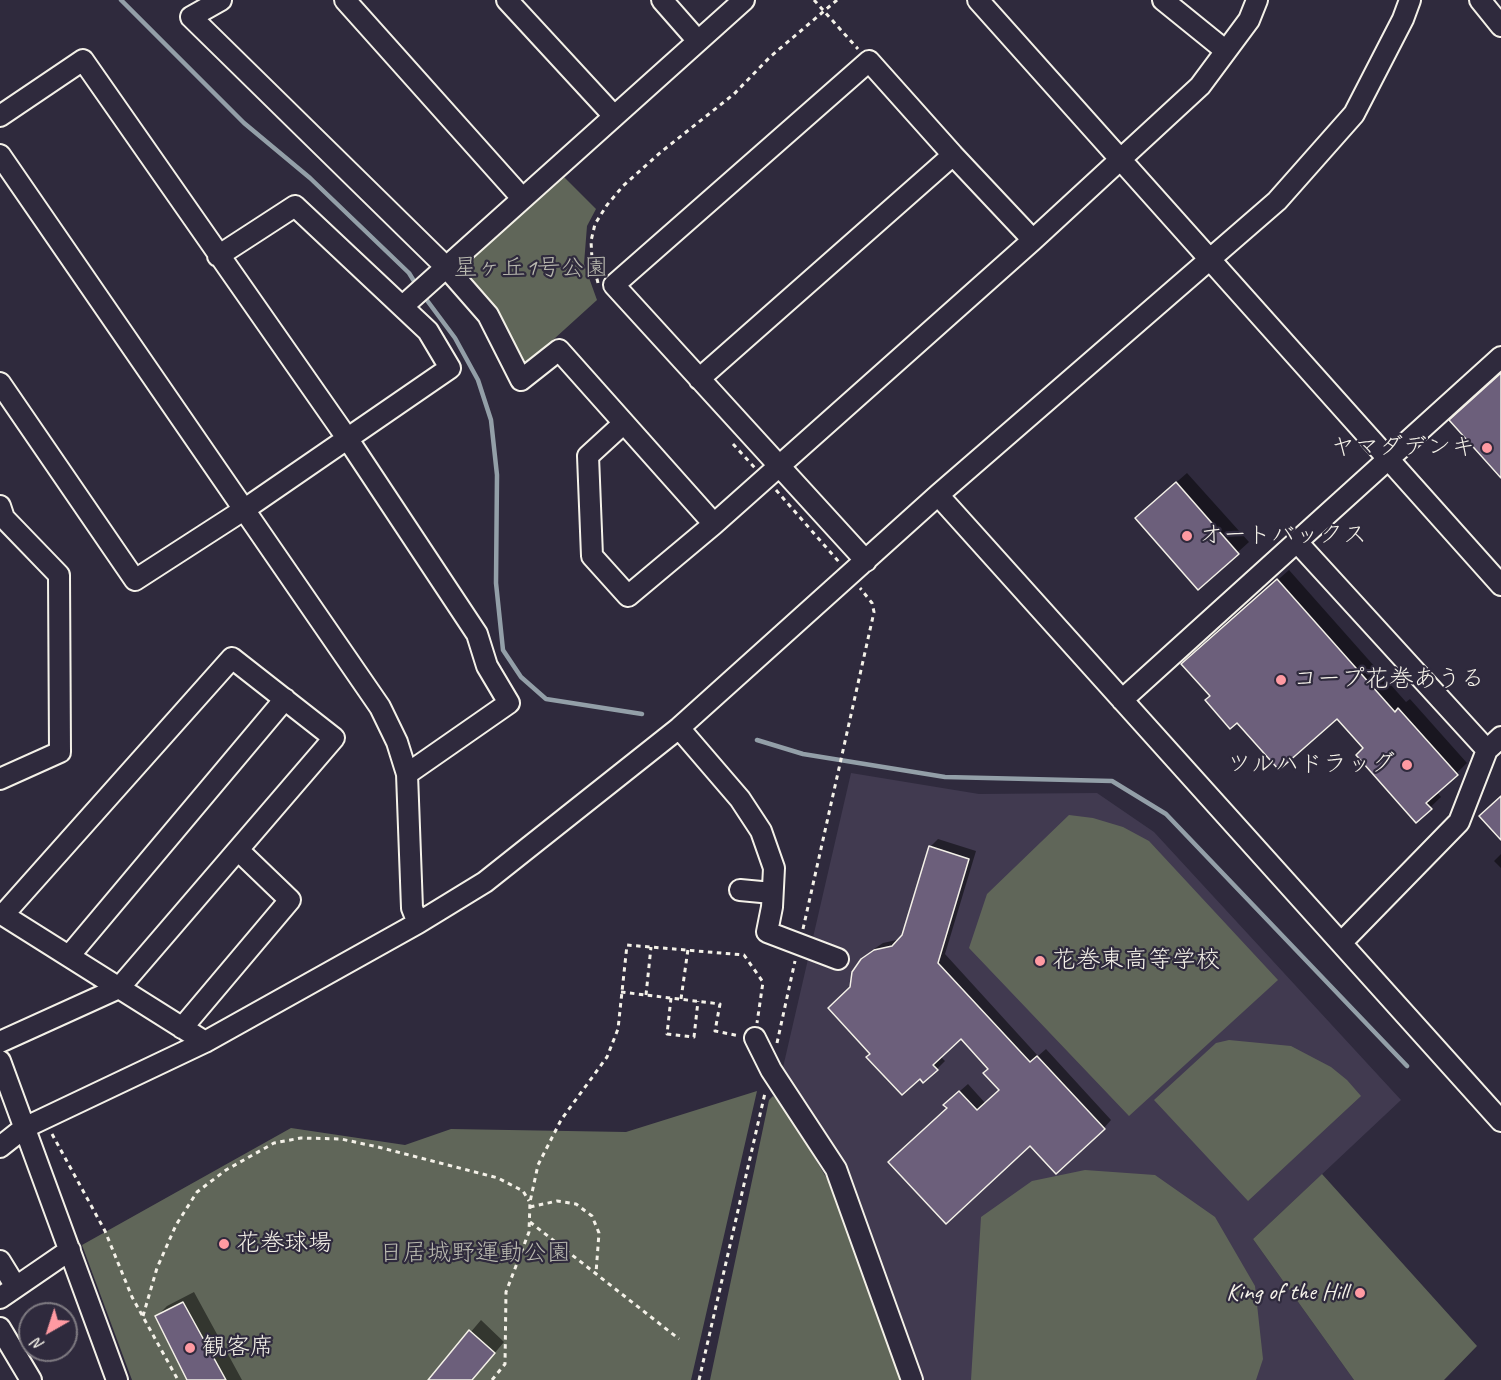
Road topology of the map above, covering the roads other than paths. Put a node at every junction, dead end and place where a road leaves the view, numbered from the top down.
1 (221, 0) edge
2 (345, 0) edge
3 (507, 0) edge
4 (662, 0) edge
5 (744, 0) edge
6 (978, 0) edge
7 (1162, 0) edge
8 (1257, 0) edge
9 (1410, 0) edge
10 (1480, 0) edge
11 (1501, 26) edge
12 (699, 41) junction
13 (1226, 51) junction
14 (0, 116) edge
15 (614, 116) junction
16 (0, 155) edge
17 (953, 156) junction
18 (1120, 160) junction
19 (522, 198) junction
20 (1033, 240) junction
21 (218, 256) junction
22 (1209, 260) junction
23 (446, 267) junction
24 (403, 306) junction
25 (1501, 357) edge
26 (699, 379) junction
27 (0, 383) edge
28 (624, 423) junction
29 (346, 438) junction
30 (1388, 460) junction
31 (779, 467) junction
32 (938, 495) junction
33 (0, 506) edge
34 (245, 509) junction
35 (714, 524) junction
36 (1296, 542) junction
37 (866, 561) junction
38 (1501, 585) edge
39 (285, 699) junction
40 (1122, 700) junction
41 (679, 728) junction
42 (1494, 743) edge
43 (407, 774) junction
44 (0, 779) edge
45 (238, 850) junction
46 (740, 890) dead end
47 (772, 893) junction
48 (2, 914) edge
49 (418, 923) junction
50 (1341, 944) junction
51 (69, 956) junction
52 (838, 959) dead end
53 (119, 988) junction
54 (183, 1028) junction
55 (755, 1038) road end
56 (0, 1042) edge
57 (205, 1042) junction
58 (0, 1061) edge
59 (1501, 1121) edge
60 (24, 1128) junction
61 (0, 1147) edge
62 (69, 1250) junction
63 (0, 1261) edge
64 (8, 1293) edge
65 (0, 1328) edge
66 (31, 1380) edge
67 (117, 1380) edge
68 (912, 1380) edge

1 - 23 street
2 - 19 street
3 - 15 street
4 - 12 street
5 - 12 street
6 - 18 street
7 - 13 street
8 - 13 street
9 - 22 street
10 - 11 street
12 - 15 street
13 - 18 street
14 - 21 street
15 - 19 street
16 - 34 street
17 - 20 street
17 - 26 street
17 - 26 street
18 - 20 street
18 - 22 street
19 - 23 street
20 - 31 street
21 - 24 street
21 - 29 street
22 - 30 street
22 - 32 street
23 - 24 street
23 - 28 street
24 - 29 street
25 - 30 street
26 - 31 street
27 - 34 street
28 - 35 street
28 - 35 street
29 - 34 street
29 - 43 street
30 - 36 street
30 - 38 street
31 - 35 street
31 - 37 street
32 - 37 street
32 - 40 street
33 - 44 street
34 - 43 street
36 - 40 street
36 - 42 street
37 - 41 street
39 - 45 street
39 - 48 street
39 - 51 street
40 - 50 street
41 - 47 street
41 - 49 street
42 - 50 street
43 - 49 street
45 - 53 street
45 - 54 street
46 - 47 street
47 - 52 street
48 - 51 street
49 - 57 street
50 - 59 street
51 - 53 street
53 - 54 street
53 - 56 street
54 - 57 street
55 - 68 street
57 - 60 street
58 - 60 street
60 - 61 street
60 - 62 street
62 - 64 street
62 - 67 street
63 - 64 street
65 - 66 street

